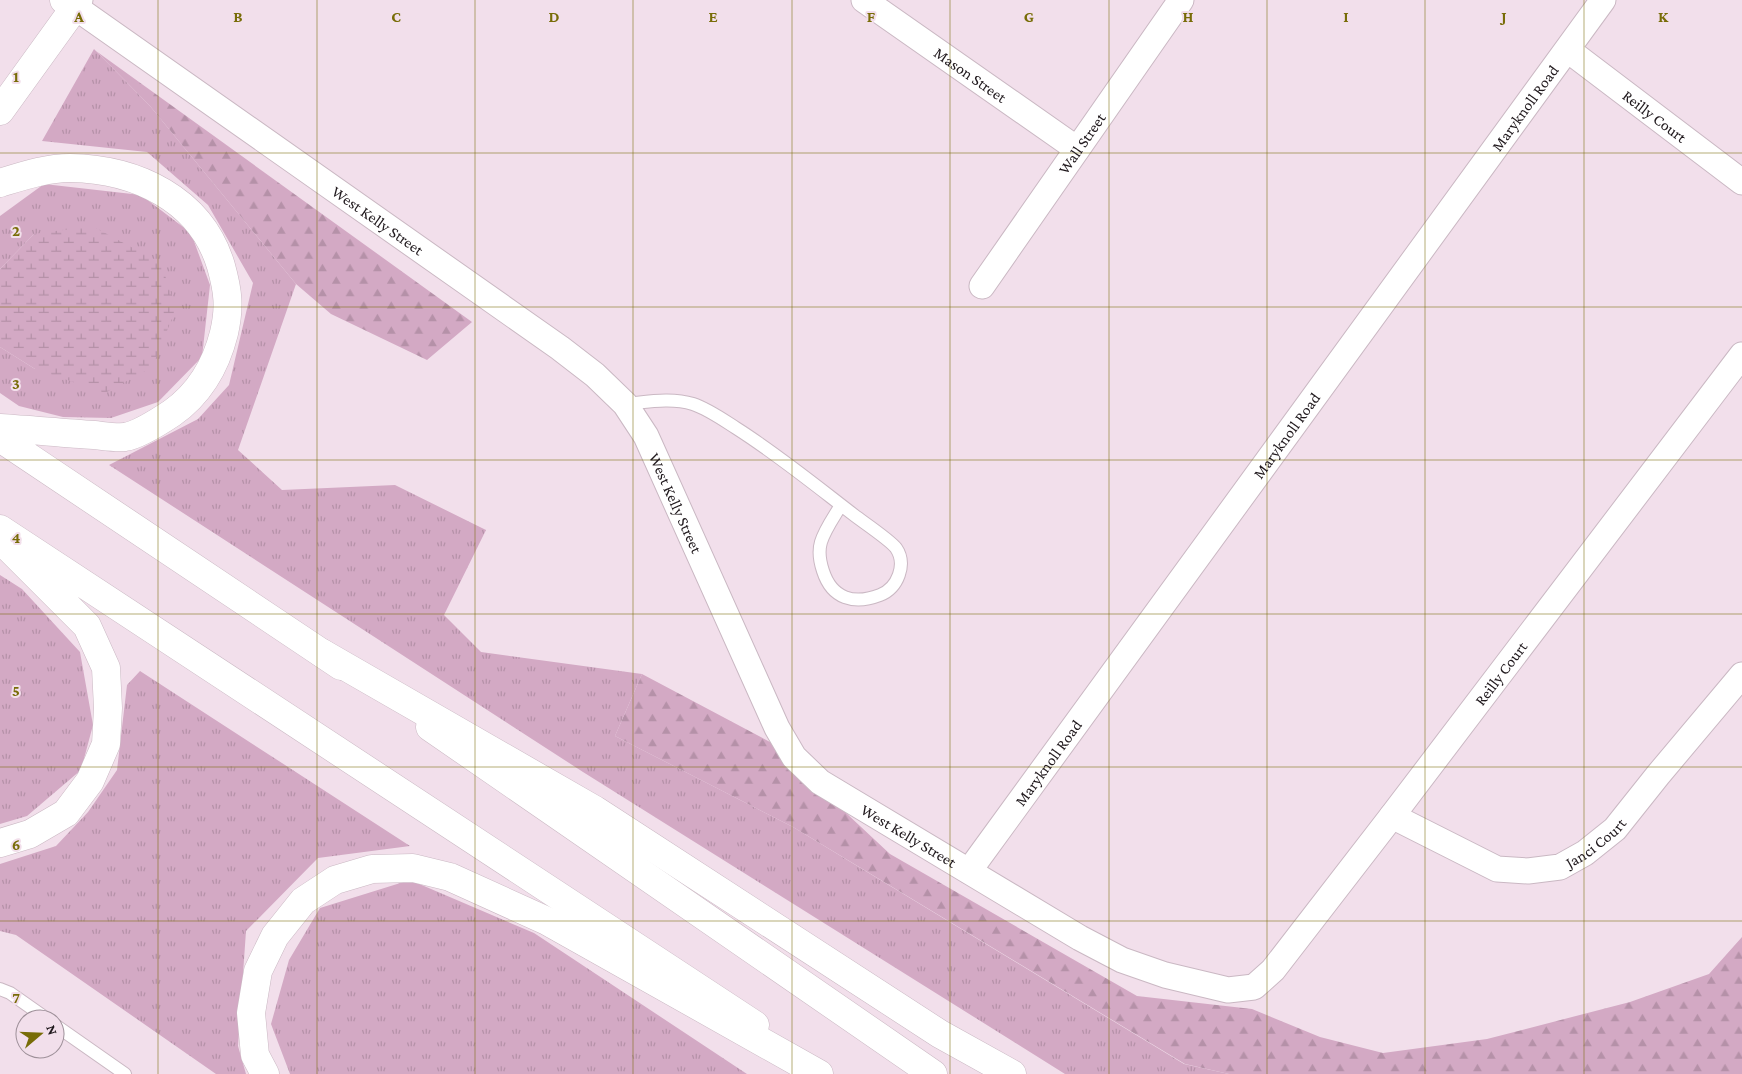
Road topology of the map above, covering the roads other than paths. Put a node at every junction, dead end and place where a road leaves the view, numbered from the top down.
1 (864, 0) edge
2 (1181, 0) edge
3 (1603, 0) edge
4 (73, 2) edge
5 (1568, 50) junction
6 (0, 110) edge
7 (1077, 148) junction
8 (1742, 182) edge
9 (0, 183) edge
10 (982, 286) dead end
11 (1742, 355) edge
12 (625, 404) junction
13 (0, 428) edge
14 (0, 438) edge
15 (841, 505) junction
16 (0, 529) edge
17 (0, 539) edge
18 (322, 653) junction
19 (1742, 675) edge
20 (1392, 816) junction
21 (0, 843) edge
22 (969, 871) junction
23 (1254, 987) joint
24 (0, 989) edge
25 (33, 1009) edge
26 (65, 1032) edge
27 (125, 1074) edge
28 (265, 1074) edge
29 (818, 1074) edge
30 (829, 1074) edge
31 (933, 1074) edge
32 (1012, 1074) edge

1 - 7 street, Mason Street
2 - 7 street, Wall Street
3 - 5 street, Maryknoll Road
4 - 6 main road
4 - 12 street, West Kelly Street
5 - 8 street, Reilly Court
5 - 22 street, Maryknoll Road
7 - 10 street, Wall Street
9 - 13 main road
11 - 20 street, Reilly Court
12 - 15 lane
12 - 22 street, West Kelly Street
14 - 18 main road
15 - 15 lane
16 - 30 main road
17 - 21 main road
18 - 31 main road
18 - 32 main road
19 - 20 street, Janci Court
20 - 23 street, Reilly Court
22 - 23 street, West Kelly Street
24 - 25 lane
26 - 27 lane
28 - 29 main road

